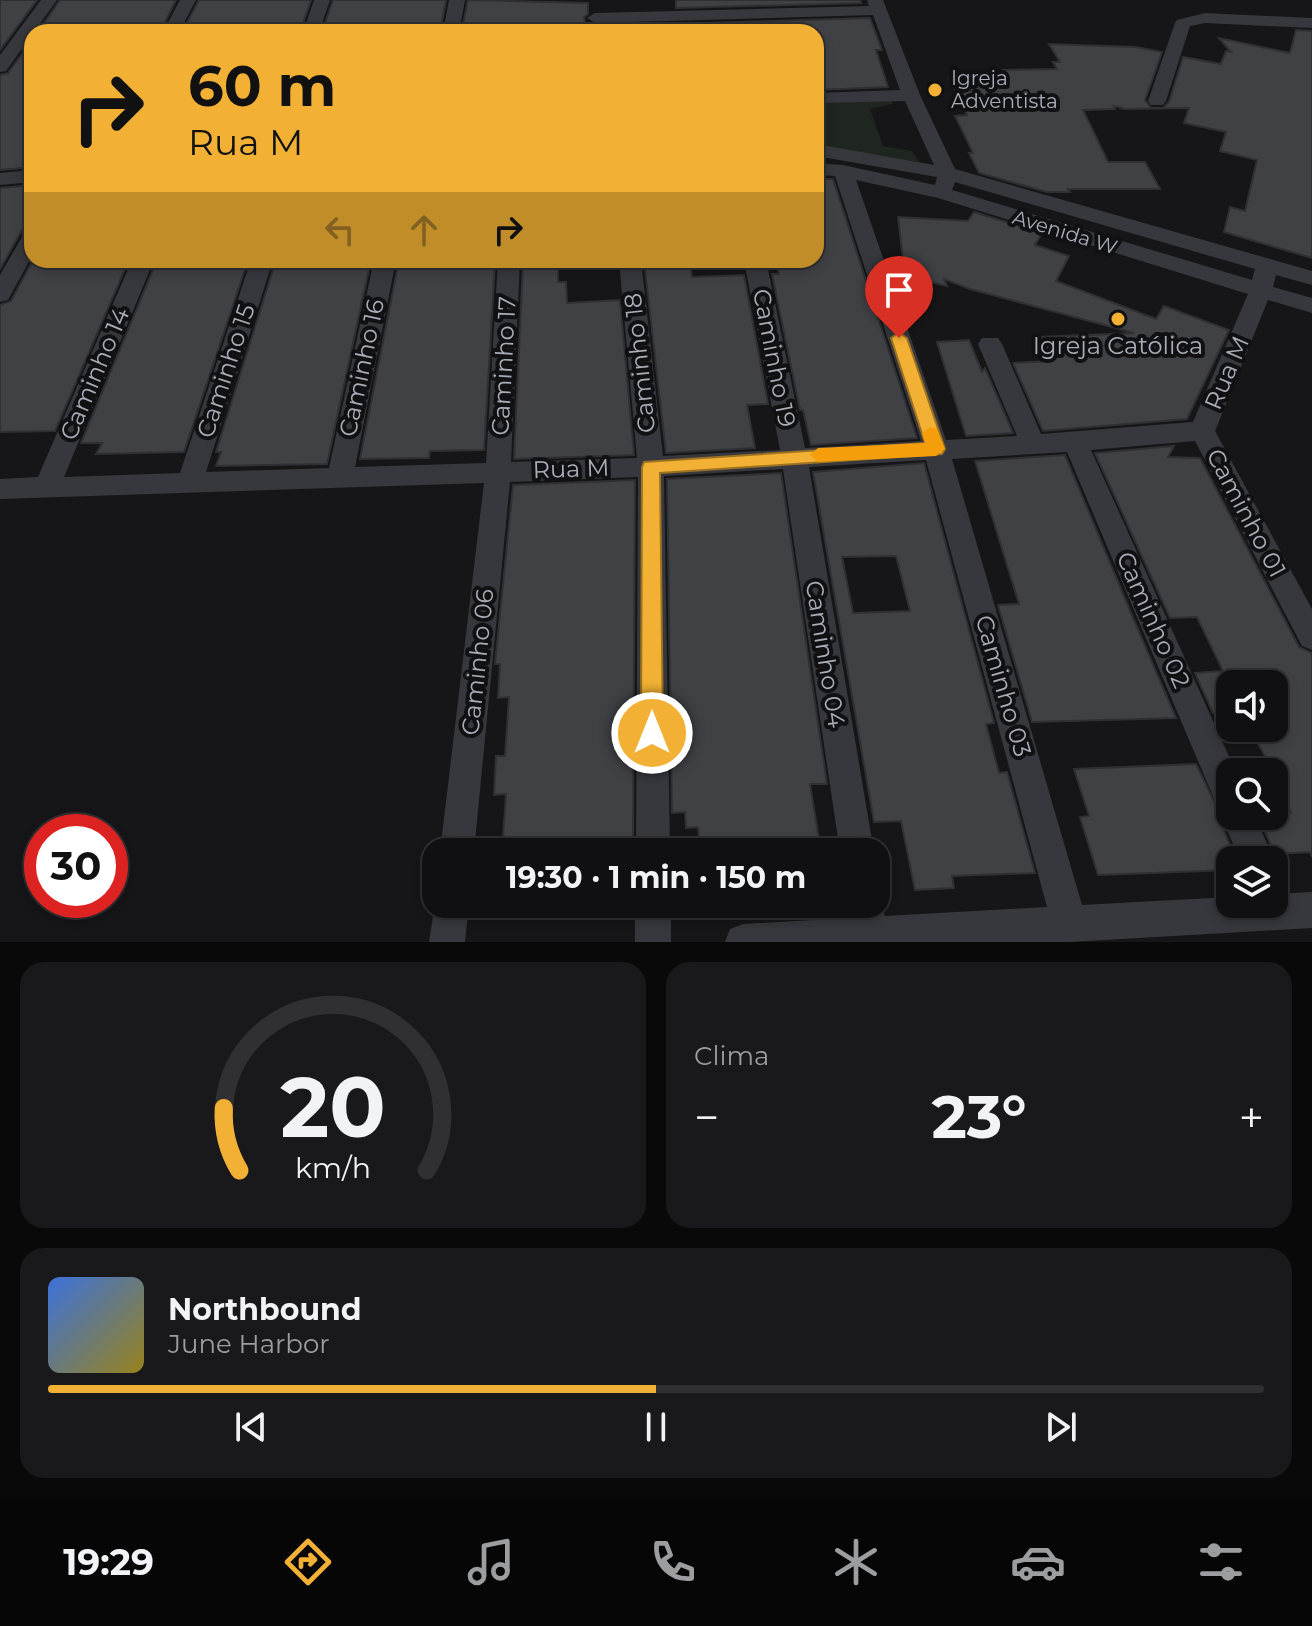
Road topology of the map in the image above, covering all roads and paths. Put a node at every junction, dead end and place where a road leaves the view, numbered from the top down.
1 (49, 0) edge
2 (188, 0) edge
3 (322, 0) edge
4 (457, 0) edge
5 (596, 0) edge
6 (877, 5) edge
7 (1312, 23) edge
8 (31, 24) edge
9 (175, 24) edge
10 (314, 24) edge
11 (452, 24) edge
12 (596, 24) edge
13 (645, 24) edge
14 (24, 34) edge
15 (0, 67) edge
16 (911, 95) junction
17 (824, 98) edge
18 (1157, 101) dead end
19 (824, 152) edge
20 (824, 170) edge
21 (843, 171) junction
22 (24, 177) edge
23 (0, 179) edge
24 (945, 183) junction
25 (24, 188) edge
26 (0, 189) edge
27 (1101, 216) junction
28 (1088, 239) junction
29 (24, 252) edge
30 (140, 268) edge
31 (259, 268) edge
32 (383, 268) edge
33 (509, 268) edge
34 (631, 268) edge
35 (757, 268) edge
36 (1264, 278) junction
37 (1312, 278) edge
38 (0, 295) edge
39 (1312, 306) edge
40 (990, 344) dead end
41 (1202, 431) junction
42 (1075, 442) junction
43 (1033, 444) junction
44 (936, 449) junction
45 (794, 456) junction
46 (651, 467) junction
47 (498, 472) junction
48 (340, 475) junction
49 (190, 482) junction
50 (47, 487) junction
51 (0, 489) edge
52 (1312, 637) edge
53 (1216, 765) edge
54 (459, 838) edge
55 (653, 838) edge
56 (855, 838) edge
57 (1216, 912) edge
58 (450, 918) edge
59 (653, 918) edge
60 (867, 920) edge
61 (1070, 924) junction
62 (447, 942) edge
63 (653, 942) edge
64 (743, 942) edge

1 - 8 street
2 - 9 street
3 - 10 street
4 - 11 street
5 - 12 street
6 - 13 street
6 - 16 street
7 - 18 street
14 - 15 street
16 - 17 street
16 - 24 street
19 - 24 street, Avenida W
20 - 21 street, Avenida W
21 - 24 street, Avenida W
21 - 44 street, Caminho 03
22 - 23 street
24 - 27 street, Avenida W
24 - 28 street, Avenida W
25 - 26 street
27 - 28 street
27 - 36 street, Avenida W
28 - 36 street, Avenida W
29 - 38 street
30 - 50 street, Caminho 14
31 - 49 street, Caminho 15
32 - 48 street, Caminho 16
33 - 47 street, Caminho 17
34 - 46 street, Caminho 18
35 - 45 street, Caminho 19
36 - 37 street, Avenida W
36 - 39 street, Avenida W
36 - 41 street, Rua M
40 - 43 street
41 - 42 street, Rua M
41 - 52 street, Caminho 01
42 - 43 street, Rua M
42 - 53 street, Caminho 02
43 - 44 street, Rua M
44 - 45 street, Rua M
44 - 61 street, Caminho 03
45 - 46 street, Rua M
45 - 56 street, Caminho 04
46 - 47 street, Rua M
46 - 55 street, Caminho 18
47 - 48 street, Rua M
47 - 54 street, Caminho 06
48 - 49 street, Rua M
49 - 50 street, Rua M
50 - 51 street, Rua M
57 - 61 street
58 - 62 street
59 - 63 street
60 - 61 street
60 - 64 street

